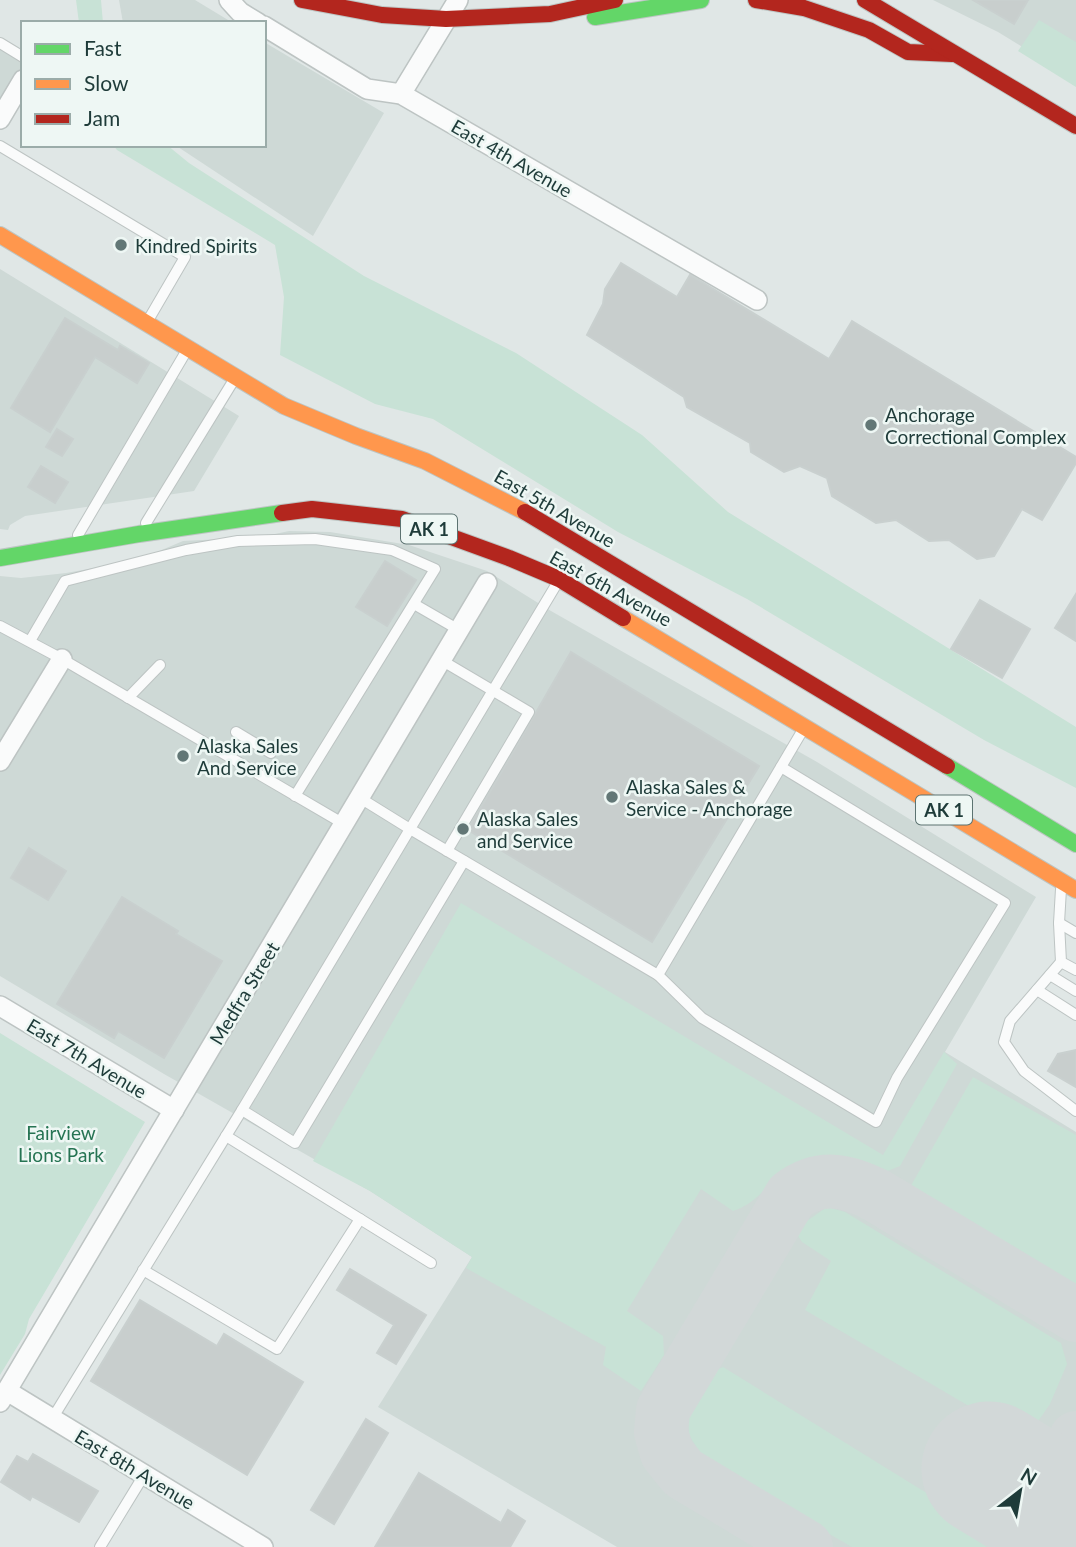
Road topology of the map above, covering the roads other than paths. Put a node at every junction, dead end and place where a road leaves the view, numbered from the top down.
1 (229, 0) edge
2 (302, 0) edge
3 (458, 0) edge
4 (615, 0) edge
5 (701, 0) edge
6 (755, 0) edge
7 (865, 0) edge
8 (446, 19) junction
9 (255, 21) edge
10 (266, 27) edge
11 (0, 43) edge
12 (955, 54) junction
13 (21, 56) edge
14 (21, 83) edge
15 (401, 94) junction
16 (0, 119) edge
17 (1076, 125) edge
18 (0, 146) edge
19 (0, 235) edge
20 (757, 300) dead end
21 (146, 323) junction
22 (188, 348) junction
23 (236, 377) junction
24 (139, 534) junction
25 (71, 546) junction
26 (0, 558) edge
27 (559, 579) junction
28 (487, 583) dead end
29 (414, 604) junction
30 (1, 628) edge
31 (459, 630) junction
32 (30, 641) junction
33 (62, 659) junction
34 (441, 660) junction
35 (160, 665) dead end
36 (493, 690) junction
37 (128, 698) junction
38 (808, 728) junction
39 (236, 732) dead end
40 (271, 752) dead end
41 (0, 761) edge
42 (781, 767) junction
43 (295, 796) junction
44 (360, 798) junction
45 (344, 824) junction
46 (410, 829) junction
47 (1076, 844) edge
48 (447, 851) junction
49 (464, 861) junction
50 (1062, 881) junction
51 (1076, 890) edge
52 (1059, 923) junction
53 (1076, 933) edge
54 (1061, 962) junction
55 (1076, 971) edge
56 (658, 975) junction
57 (1050, 975) junction
58 (1037, 990) junction
59 (1076, 991) edge
60 (0, 1006) edge
61 (1076, 1015) edge
62 (174, 1110) junction
63 (242, 1110) junction
64 (1076, 1111) edge
65 (226, 1136) junction
66 (360, 1219) junction
67 (431, 1263) dead end
68 (143, 1270) junction
69 (3, 1390) edge
70 (52, 1419) junction
71 (144, 1475) junction
72 (100, 1547) edge
73 (263, 1547) edge

1 - 9 street
2 - 8 main road
3 - 8 street
4 - 8 main road
5 - 8 main road
6 - 12 main road
7 - 12 main road
8 - 15 street
10 - 15 street, East 4th Avenue
11 - 13 lane
12 - 17 main road
14 - 16 street
15 - 20 street, East 4th Avenue
18 - 21 lane
19 - 21 main road, East 5th Avenue / AK 1
21 - 22 main road, East 5th Avenue / AK 1
22 - 23 main road, East 5th Avenue / AK 1
22 - 25 lane
23 - 24 lane
23 - 47 main road, East 5th Avenue / AK 1
24 - 25 main road, East 6th Avenue / AK 1
24 - 27 main road, East 6th Avenue / AK 1
25 - 26 main road, East 6th Avenue / AK 1
27 - 36 lane
27 - 38 main road, East 6th Avenue / AK 1
28 - 31 street, Medfra Street
29 - 31 lane
29 - 32 lane
29 - 43 lane
30 - 32 lane
31 - 34 street, Medfra Street
32 - 33 lane
33 - 37 lane
33 - 41 street
34 - 36 lane
34 - 44 street, Medfra Street
35 - 37 lane
36 - 46 lane
36 - 48 lane
37 - 43 lane
38 - 42 lane
38 - 50 main road, AK 1
39 - 40 lane
42 - 56 lane
42 - 56 lane
43 - 45 lane
44 - 45 street, Medfra Street
44 - 46 lane
45 - 62 street, Medfra Street
46 - 48 lane
46 - 63 lane
48 - 49 lane
49 - 56 lane
49 - 63 lane
50 - 51 main road, AK 1
50 - 52 lane
52 - 53 lane
52 - 54 lane
54 - 55 lane
54 - 57 lane
57 - 58 lane
57 - 59 lane
58 - 61 lane
58 - 64 lane
60 - 62 street, East 7th Avenue
62 - 69 street, Medfra Street
63 - 65 lane
65 - 66 lane
65 - 68 lane
66 - 67 lane
66 - 68 lane
68 - 70 lane
69 - 70 street, East 8th Avenue
70 - 71 street, East 8th Avenue
71 - 72 lane
71 - 73 street, East 8th Avenue

